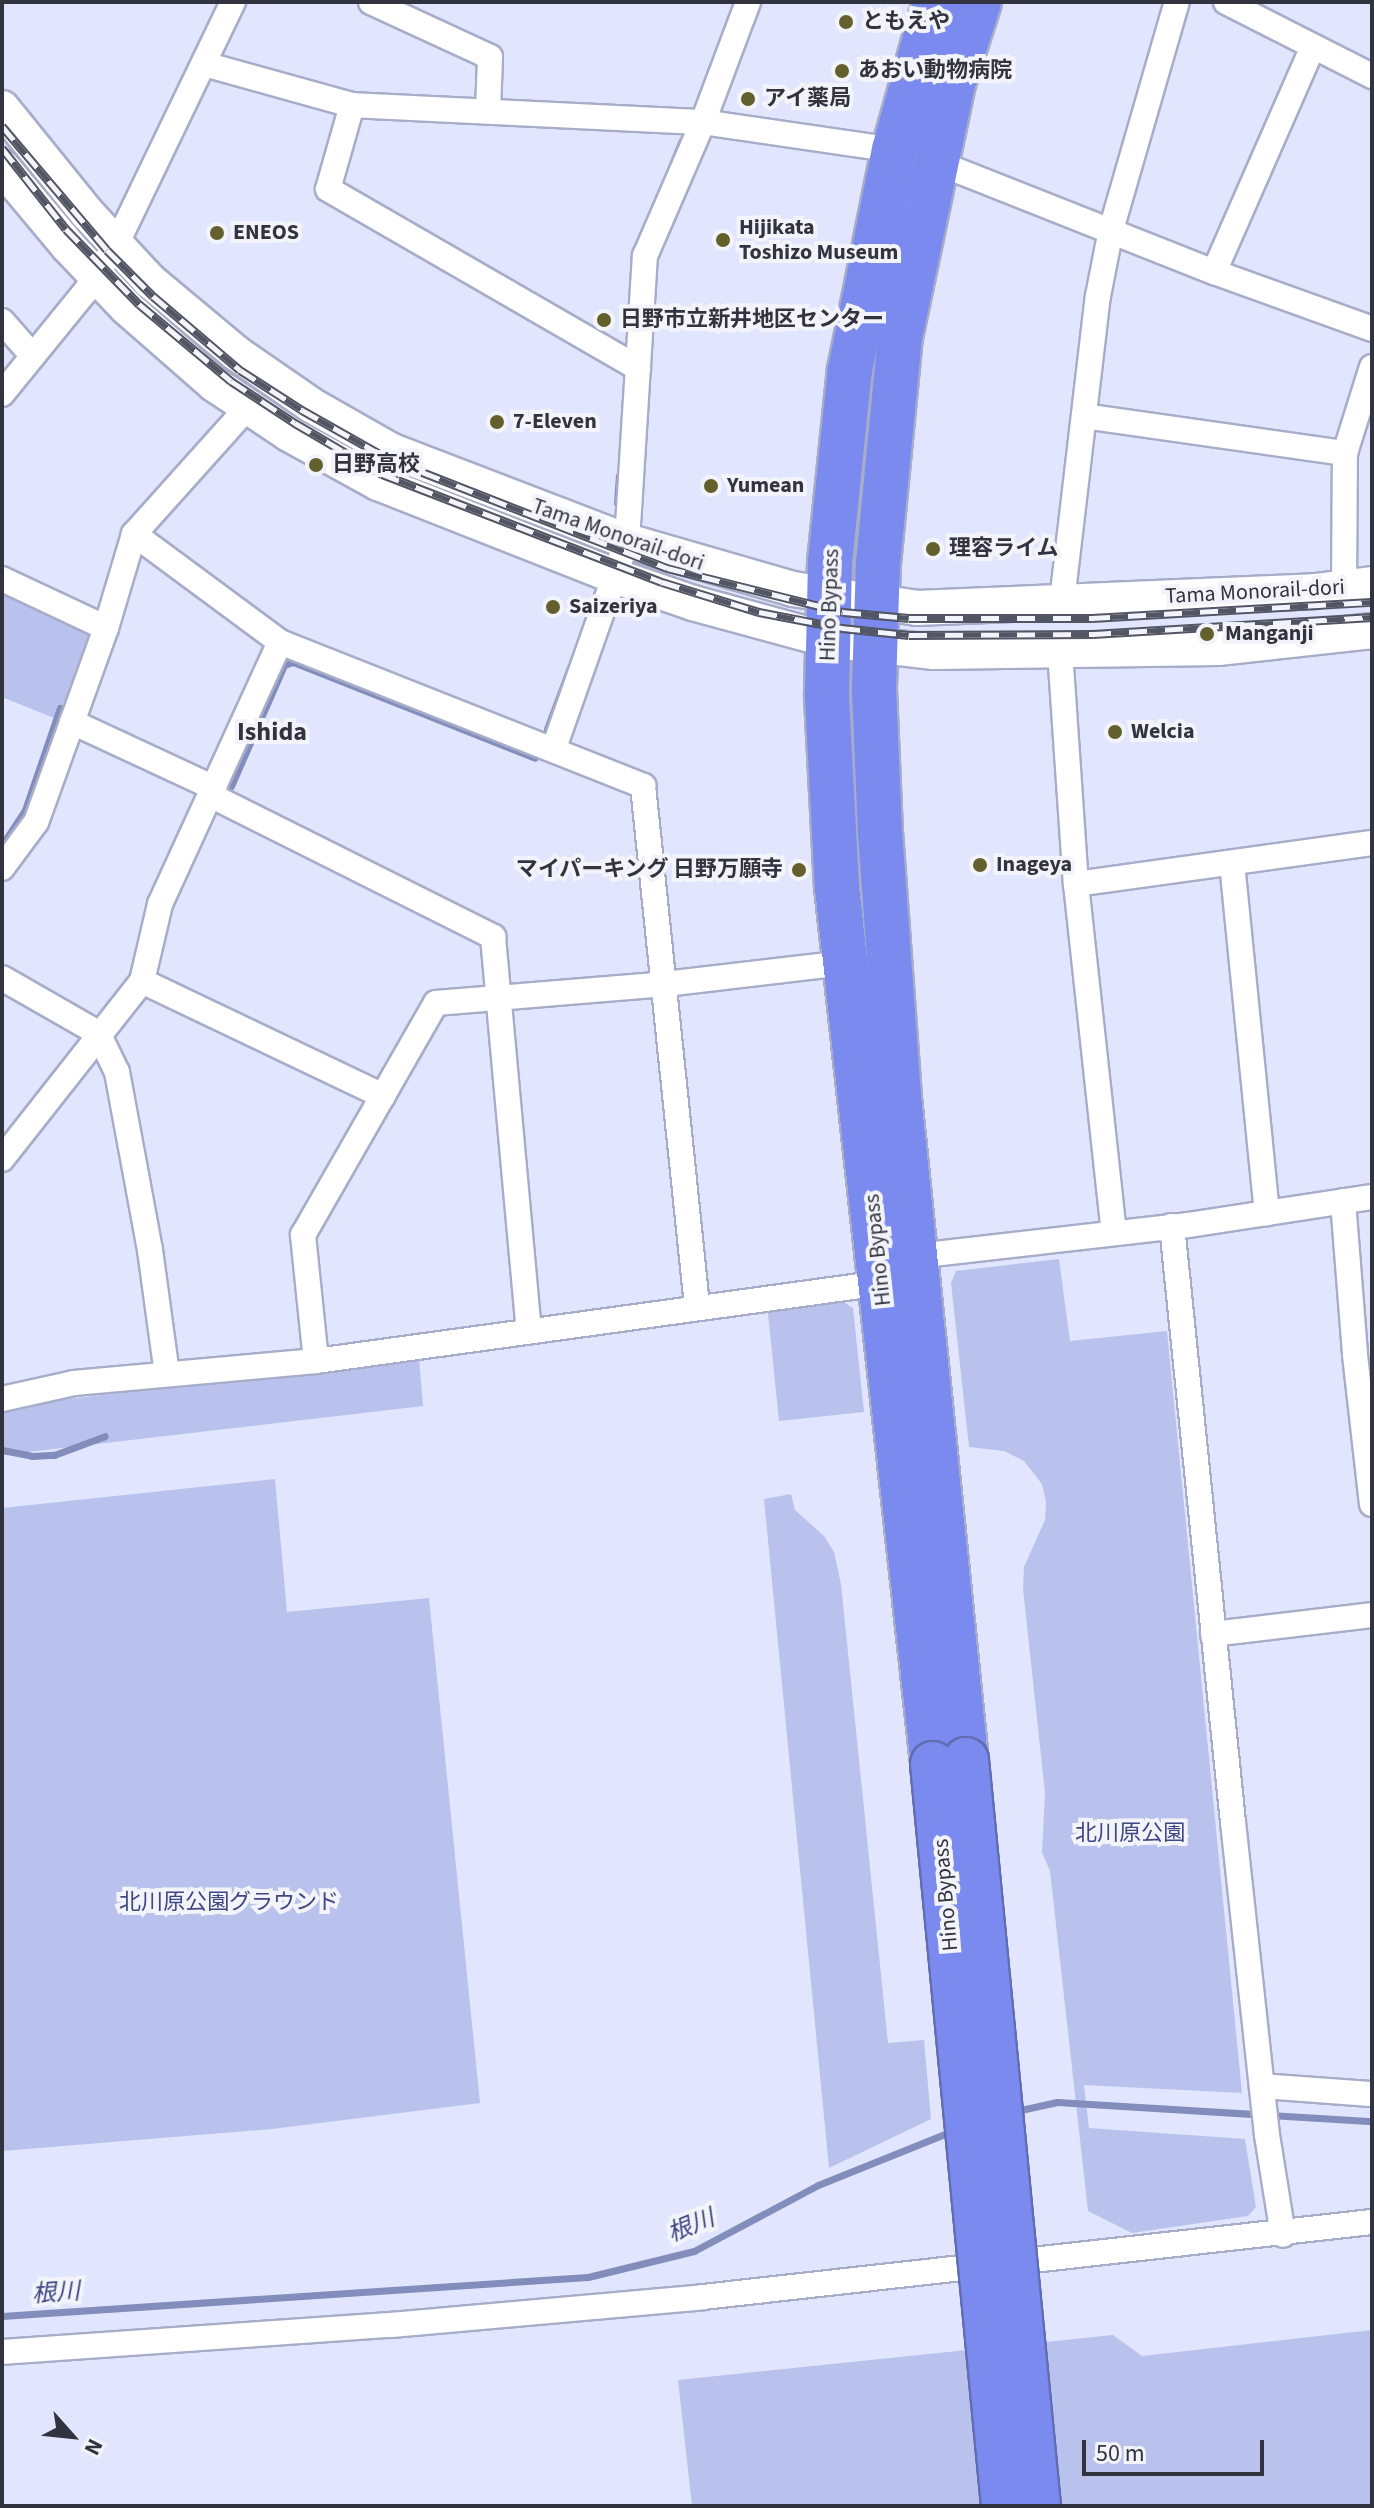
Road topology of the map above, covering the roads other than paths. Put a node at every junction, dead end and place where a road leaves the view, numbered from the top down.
1 (233, 2) edge
2 (371, 2) edge
3 (748, 2) edge
4 (935, 2) edge
5 (979, 2) edge
6 (1177, 2) edge
7 (1226, 2) edge
8 (1313, 47) junction
9 (204, 64) junction
10 (1372, 76) edge
11 (352, 105) junction
12 (2, 108) edge
13 (488, 111) junction
14 (703, 122) junction
15 (894, 150) junction
16 (936, 162) junction
17 (2, 167) edge
18 (1111, 230) junction
19 (116, 245) junction
20 (1214, 272) junction
21 (96, 277) junction
22 (2, 321) edge
23 (1372, 329) edge
24 (32, 355) junction
25 (1372, 367) edge
26 (638, 368) junction
27 (2, 394) edge
28 (248, 407) junction
29 (1084, 416) junction
30 (1345, 453) junction
31 (134, 534) junction
32 (627, 541) junction
33 (617, 577) junction
34 (2, 579) edge
35 (1358, 586) edge
36 (829, 596) junction
37 (1062, 601) junction
38 (877, 604) junction
39 (106, 628) junction
40 (1372, 631) edge
41 (828, 640) junction
42 (280, 642) junction
43 (875, 647) junction
44 (1060, 651) junction
45 (72, 722) junction
46 (554, 748) junction
47 (212, 792) junction
48 (1372, 843) edge
49 (1232, 863) junction
50 (2, 868) edge
51 (1076, 884) junction
52 (845, 963) junction
53 (2, 978) edge
54 (142, 981) junction
55 (665, 984) junction
56 (497, 998) junction
57 (98, 1033) junction
58 (383, 1096) junction
59 (2, 1159) edge
60 (1372, 1197) edge
61 (1343, 1201) junction
62 (1267, 1213) junction
63 (1172, 1226) junction
64 (1114, 1233) junction
65 (916, 1256) junction
66 (882, 1283) junction
67 (697, 1306) junction
68 (529, 1329) junction
69 (1363, 1355) edge
70 (316, 1361) junction
71 (167, 1374) junction
72 (2, 1399) edge
73 (1372, 1504) edge
74 (1372, 1615) edge
75 (1213, 1634) junction
76 (949, 1762) junction
77 (1262, 2092) junction
78 (1372, 2094) edge
79 (1372, 2222) edge
80 (1283, 2235) junction
81 (2, 2352) edge
82 (1004, 2506) edge
83 (1038, 2506) edge

1 - 9 street
2 - 13 street
3 - 14 street
4 - 15 highway, Hino Bypass
5 - 16 highway, Hino Bypass
6 - 18 street
7 - 8 street
8 - 10 street
8 - 20 street
9 - 11 street
9 - 19 street
11 - 13 street
11 - 26 street
12 - 19 main road, Tama Monorail-dori
13 - 14 street
14 - 15 street
14 - 26 street
15 - 36 highway, Hino Bypass
16 - 18 street
16 - 38 highway, Hino Bypass
17 - 21 main road, Tama Monorail-dori
18 - 20 street
18 - 29 street
19 - 21 street
19 - 32 main road, Tama Monorail-dori
20 - 23 street
21 - 24 street
21 - 28 main road, Tama Monorail-dori
22 - 24 street
24 - 27 street
25 - 30 street
26 - 32 street
28 - 31 street
28 - 33 main road, Tama Monorail-dori
29 - 30 street
29 - 37 street
30 - 35 street
31 - 39 street
31 - 42 street
32 - 33 street
32 - 36 main road, Tama Monorail-dori
33 - 41 main road, Tama Monorail-dori
33 - 46 street
34 - 39 street
35 - 37 main road, Tama Monorail-dori
36 - 38 main road, Tama Monorail-dori
36 - 41 highway, Hino Bypass
37 - 38 main road, Tama Monorail-dori
38 - 43 highway, Hino Bypass
39 - 45 street
40 - 44 main road, Tama Monorail-dori
41 - 43 main road, Tama Monorail-dori
41 - 52 highway, Hino Bypass
42 - 46 street
42 - 47 street
43 - 44 main road, Tama Monorail-dori
43 - 65 highway, Hino Bypass
44 - 51 street
45 - 47 street
45 - 50 street
46 - 55 street
47 - 54 street
47 - 56 street
48 - 49 street
49 - 51 street
49 - 62 street
51 - 64 street
52 - 55 street
52 - 66 highway, Hino Bypass
53 - 57 street
54 - 57 street
54 - 58 street
55 - 56 street
55 - 67 street
56 - 58 street
56 - 68 street
57 - 59 street
57 - 71 street
58 - 70 street
60 - 61 street
61 - 62 street
61 - 69 street
62 - 63 street
63 - 64 street
63 - 75 street
64 - 65 street
65 - 76 highway, Hino Bypass
66 - 67 street
66 - 76 highway, Hino Bypass
67 - 68 street
68 - 70 street
69 - 73 street
70 - 71 street
71 - 72 street
74 - 75 street
75 - 77 street
76 - 82 highway, Hino Bypass, bridge
76 - 83 highway, Hino Bypass, bridge
77 - 78 street
77 - 80 street
79 - 80 street
80 - 81 street

